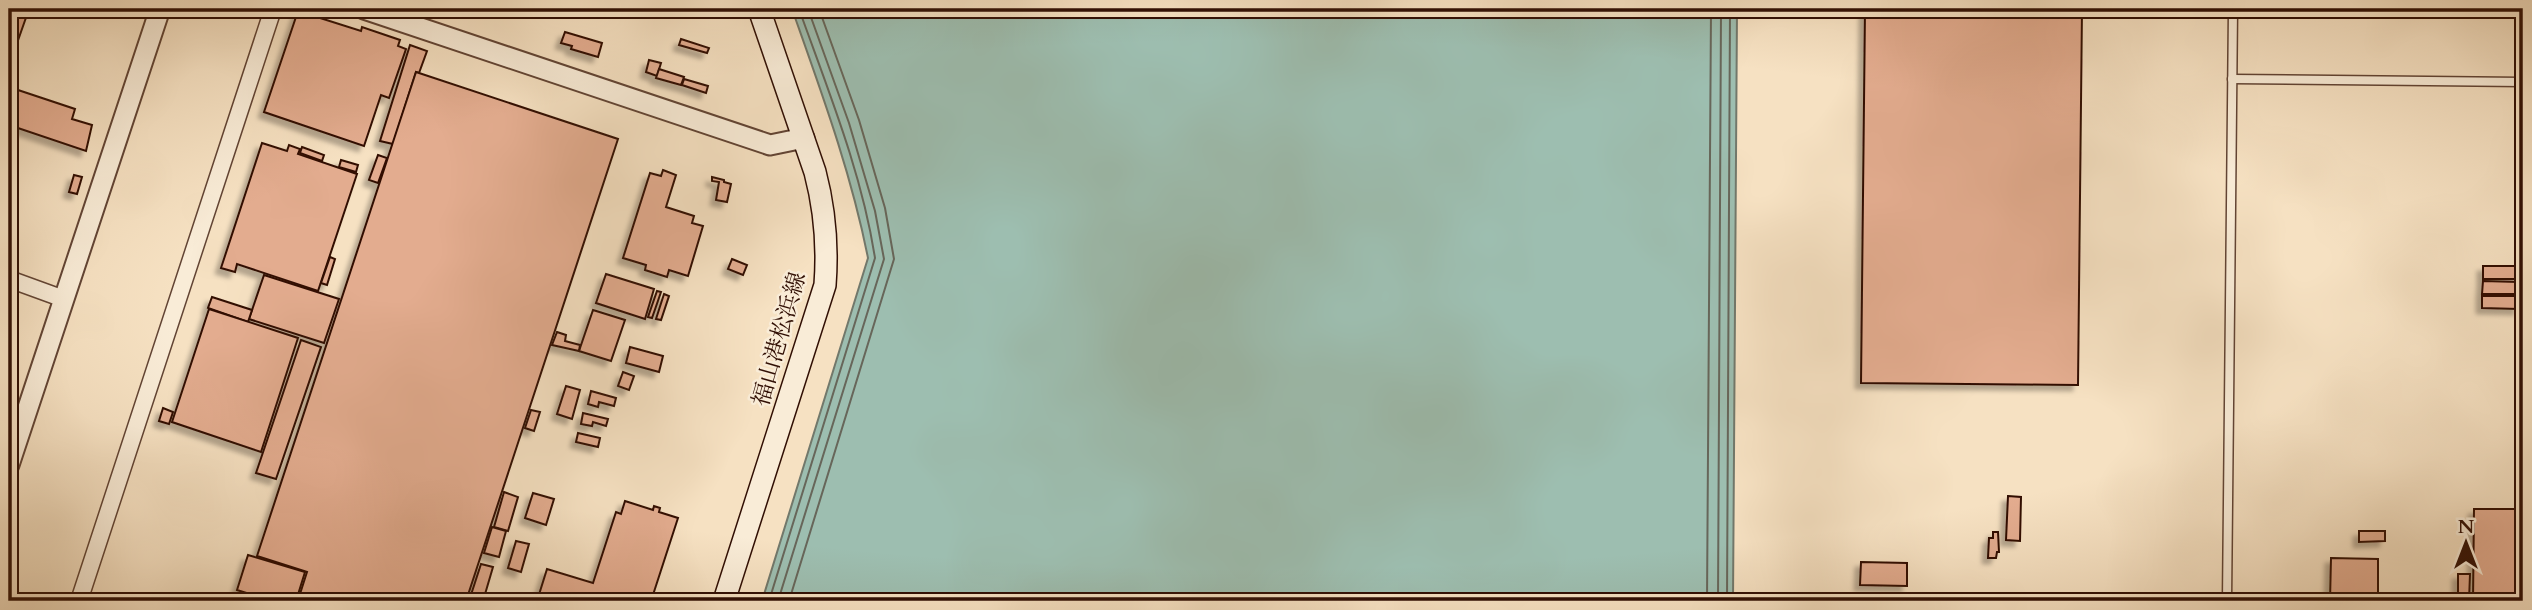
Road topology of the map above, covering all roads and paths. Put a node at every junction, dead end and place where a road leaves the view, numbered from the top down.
1 (160, 9) edge
2 (273, 9) edge
3 (364, 9) edge
4 (759, 9) edge
5 (2233, 9) edge
6 (2232, 79) junction
7 (2523, 82) edge
8 (804, 138) junction
9 (9, 279) edge
10 (64, 299) junction
11 (9, 465) edge
12 (79, 601) edge
13 (724, 601) edge
14 (2227, 601) edge

1 - 10 street
2 - 12 street
3 - 8 street
4 - 8 main road, 福山港松浜線
5 - 6 lane
6 - 7 lane
6 - 14 lane
8 - 13 main road, 福山港松浜線
9 - 10 street
10 - 11 street

